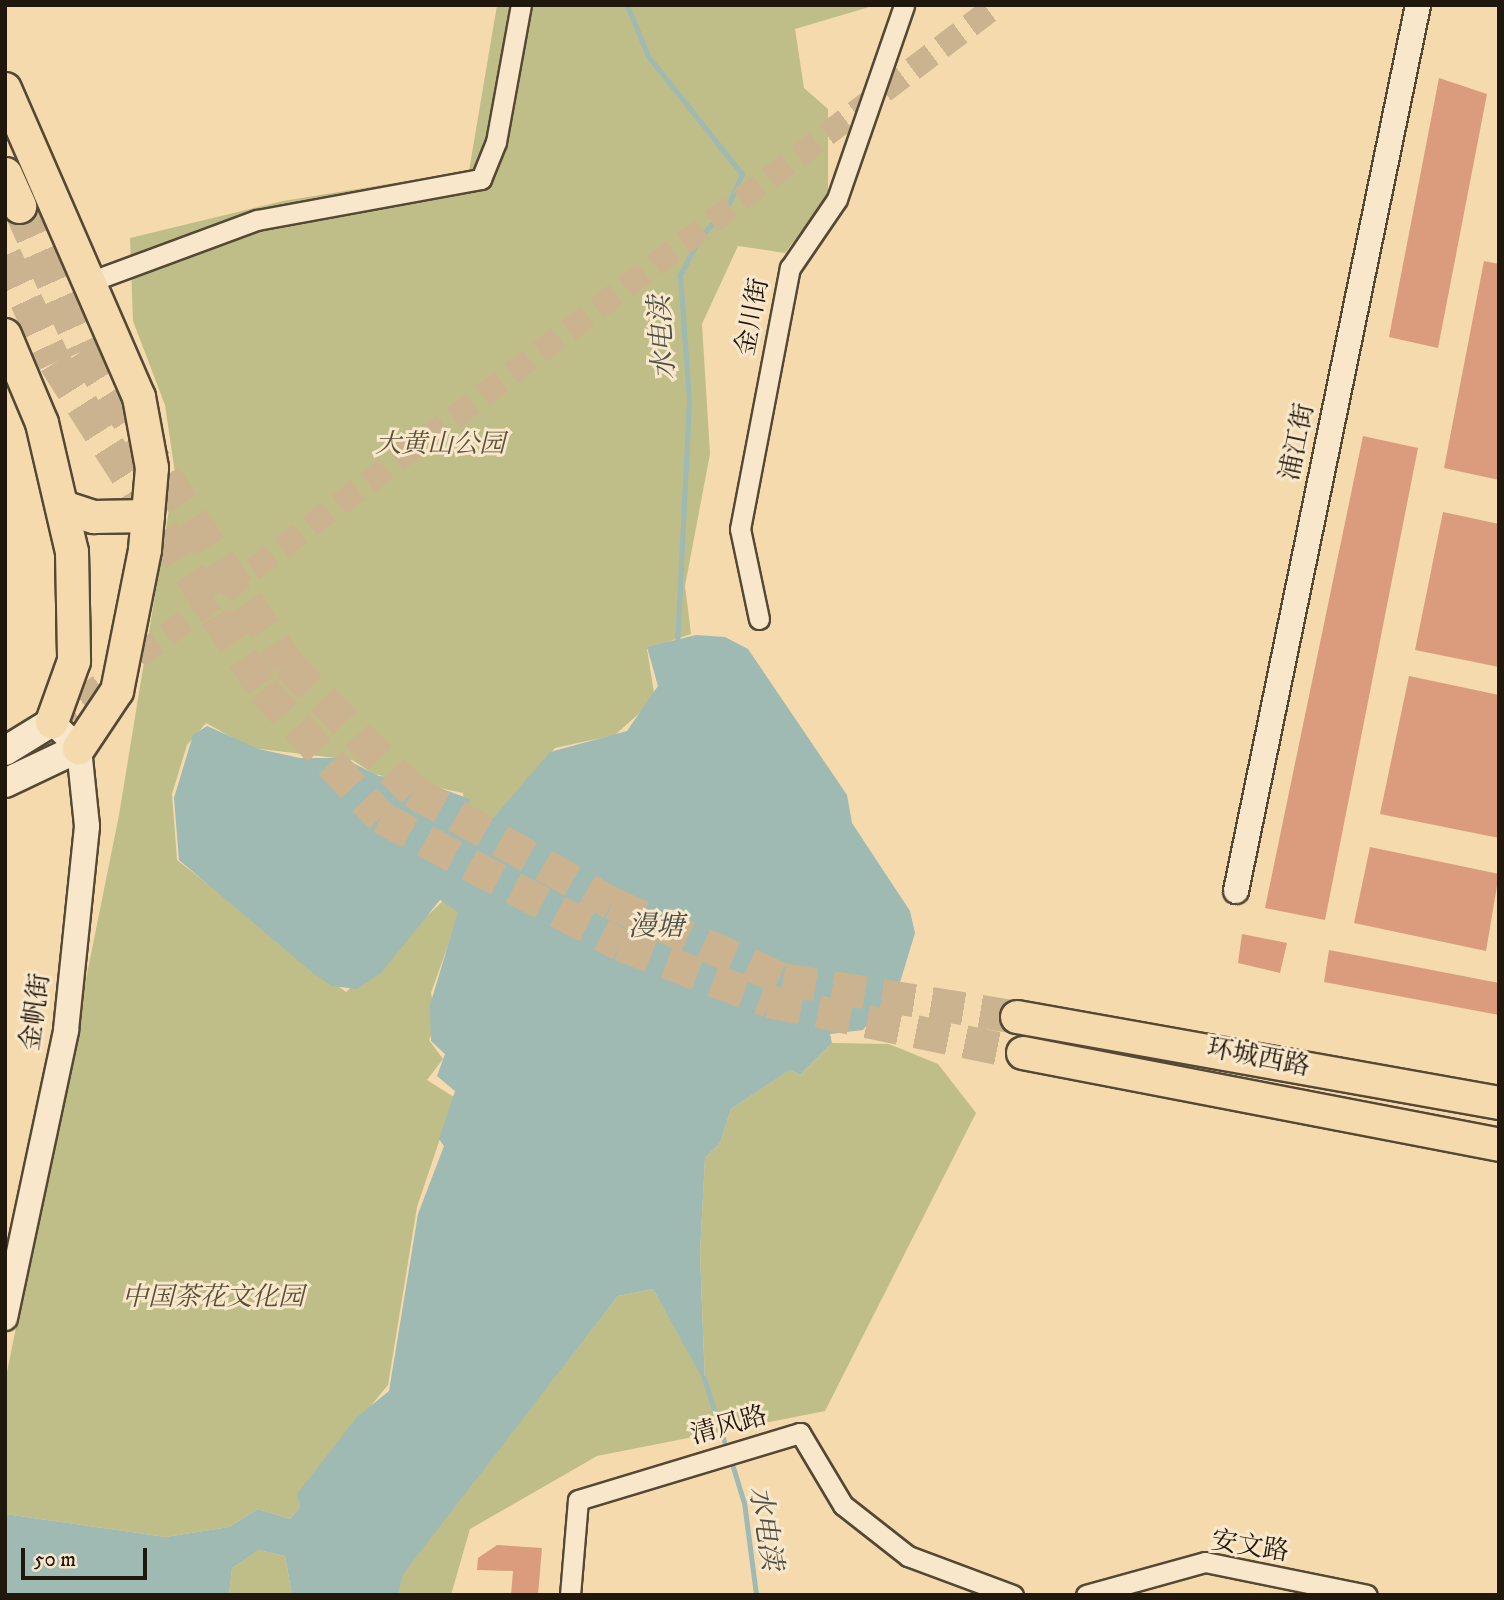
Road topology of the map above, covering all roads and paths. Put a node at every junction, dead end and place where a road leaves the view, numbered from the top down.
1 (521, 5) edge
2 (904, 5) edge
3 (1418, 5) edge
4 (5, 89) edge
5 (5, 174) edge
6 (19, 206) tunnel mouth
7 (89, 282) junction
8 (5, 335) edge
9 (63, 508) junction
10 (148, 516) junction
11 (759, 619) dead end
12 (52, 722) junction
13 (79, 748) junction
14 (5, 751) edge
15 (5, 783) edge
16 (1236, 891) dead end
17 (1017, 1017) tunnel mouth
18 (1023, 1053) tunnel mouth
19 (1499, 1103) edge
20 (1499, 1145) edge
21 (5, 1318) edge
22 (570, 1595) edge
23 (1013, 1595) edge
24 (1086, 1595) edge
25 (1367, 1595) edge

1 - 7 street
2 - 11 street, 金川街
3 - 16 street, 浦江街
4 - 7 main road
5 - 6 highway
7 - 10 main road
8 - 9 main road
9 - 10 main road
9 - 12 main road
10 - 13 main road
12 - 13 street
12 - 14 main road
13 - 15 main road
13 - 21 street, 金帆街
17 - 19 main road, 环城西路
18 - 20 main road
22 - 23 street, 清风路
24 - 25 street, 安文路

